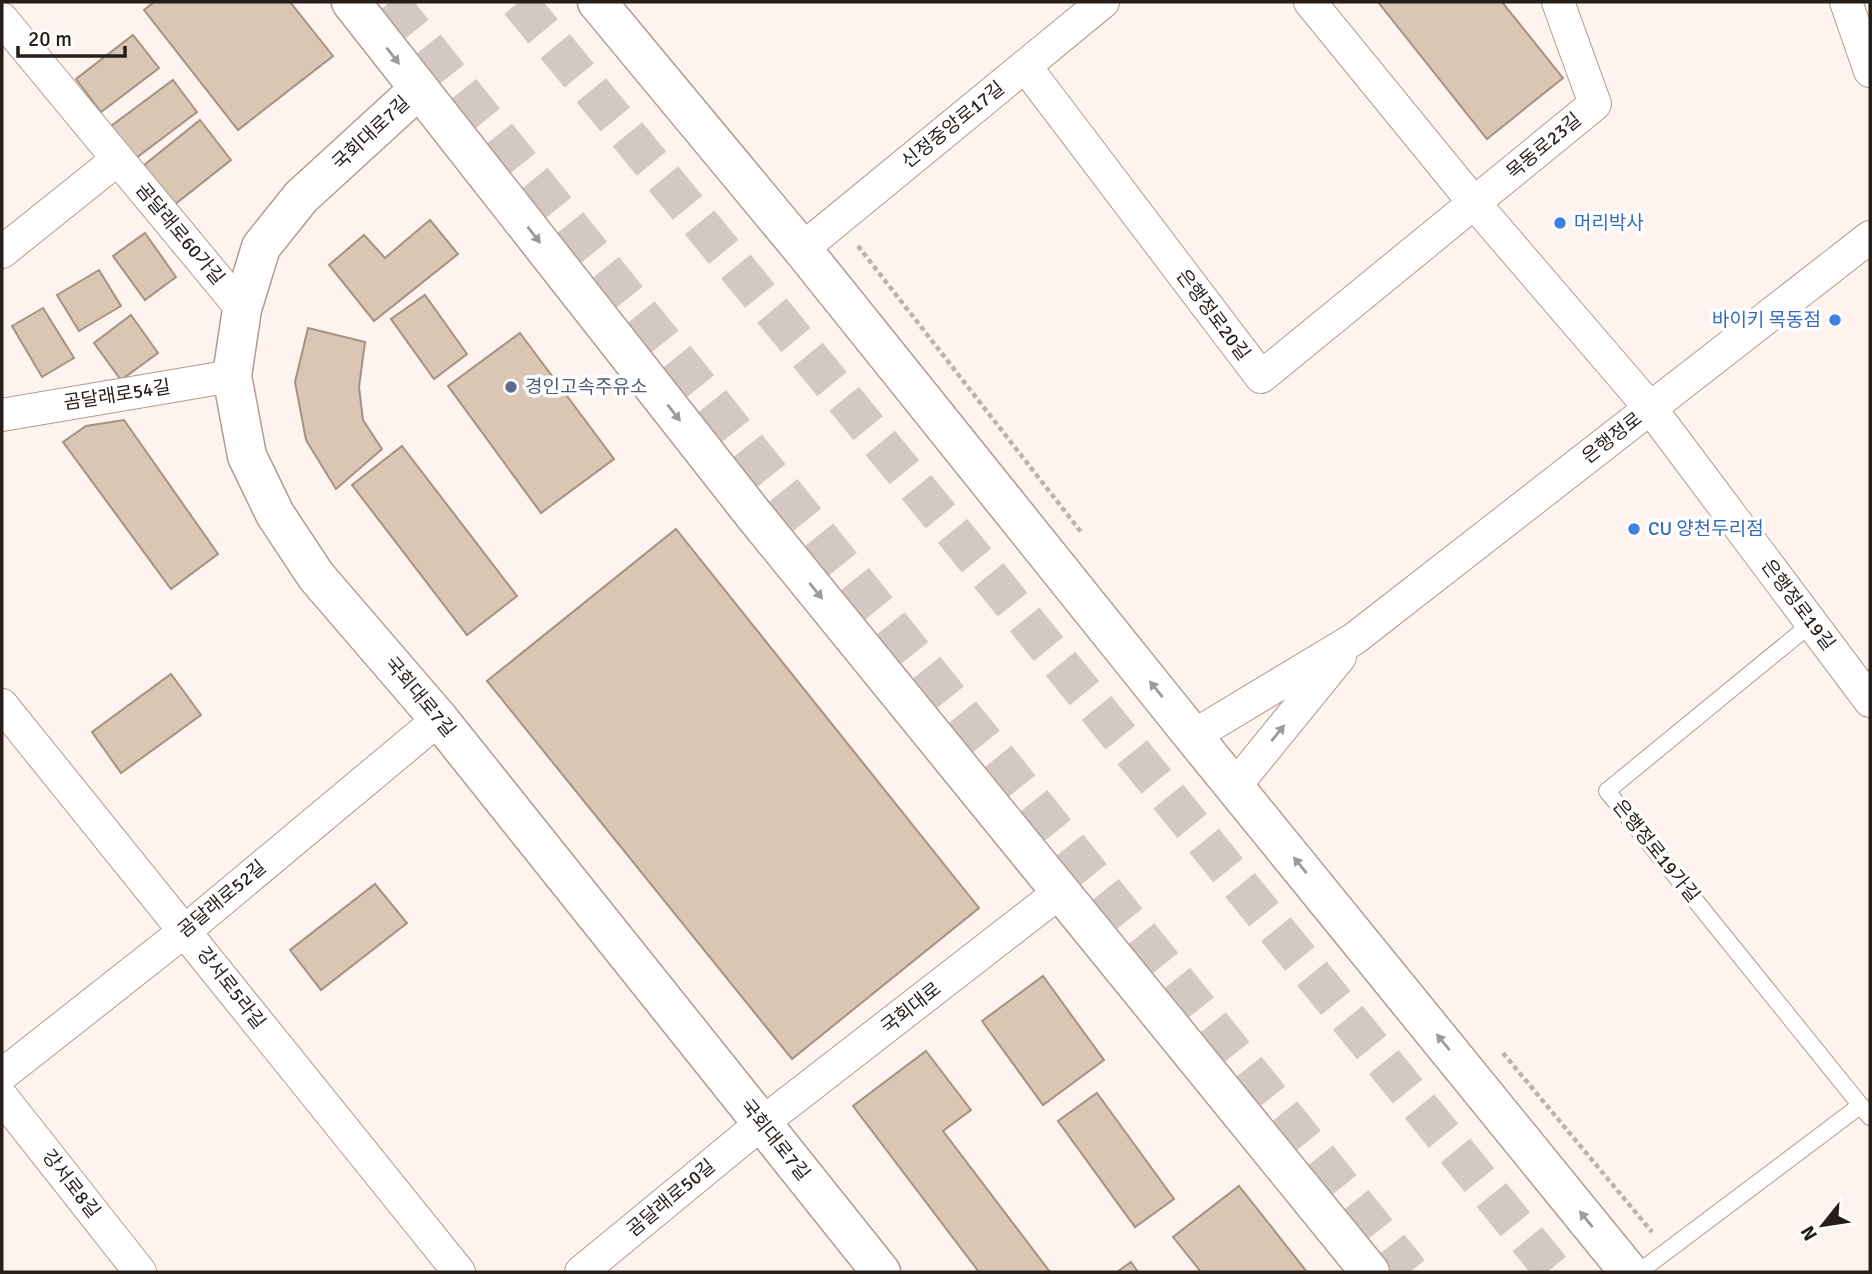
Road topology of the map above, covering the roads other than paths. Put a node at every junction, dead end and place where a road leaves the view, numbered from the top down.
1 (351, 2) edge
2 (597, 2) edge
3 (1103, 2) edge
4 (1310, 2) edge
5 (1558, 2) edge
6 (1846, 2) edge
7 (2, 19) edge
8 (12, 54) edge
9 (1025, 66) junction
10 (1870, 71) edge
11 (419, 89) junction
12 (118, 159) junction
13 (1475, 204) junction
14 (1870, 237) edge
15 (802, 249) junction
16 (2, 252) edge
17 (242, 309) junction
18 (232, 376) junction
19 (1651, 408) junction
20 (2, 415) edge
21 (1812, 623) junction
22 (1354, 639) junction
23 (1870, 701) edge
24 (2, 705) edge
25 (439, 719) junction
26 (1193, 736) junction
27 (1235, 786) junction
28 (1060, 892) junction
29 (186, 930) junction
30 (2, 1075) edge
31 (2, 1097) edge
32 (1866, 1111) edge
33 (762, 1123) junction
34 (139, 1272) edge
35 (459, 1272) edge
36 (581, 1272) edge
37 (881, 1272) edge
38 (1370, 1272) edge
39 (1629, 1272) edge
40 (1639, 1272) edge

1 -> 11 main road
2 - 15 main road
3 - 9 street, 신정중앙로17길
4 - 13 street
5 - 13 street, 목동로23길
6 - 10 street
7 - 8 street, 곰달래로60가길
8 - 12 street, 곰달래로60가길
9 - 13 street, 은행정로20길
9 - 15 street, 신정중앙로17길
11 - 17 main road, 국회대로7길
11 -> 28 main road
12 - 16 street
12 - 17 street, 곰달래로60가길
13 - 19 street
14 - 19 street, 은행정로
26 -> 15 main road
17 - 18 main road, 국회대로7길
18 - 20 street, 곰달래로54길
18 - 25 main road, 국회대로7길
19 - 21 street, 은행정로19길
19 - 22 street, 은행정로
21 - 23 street, 은행정로19길
21 - 32 lane, 은행정로19가길
22 - 26 street, 은행정로
27 -> 22 street, 은행정로
24 - 29 street, 강서로5라길
25 - 29 street, 곰달래로52길
25 - 33 main road, 국회대로7길
26 - 27 main road
39 -> 27 main road
28 - 33 street, 국회대로
28 - 38 main road
29 - 30 street, 곰달래로52길
29 - 35 street, 강서로5라길
31 - 34 street, 강서로8길
32 - 40 lane
33 - 36 street, 곰달래로50길
33 - 37 main road, 국회대로7길

